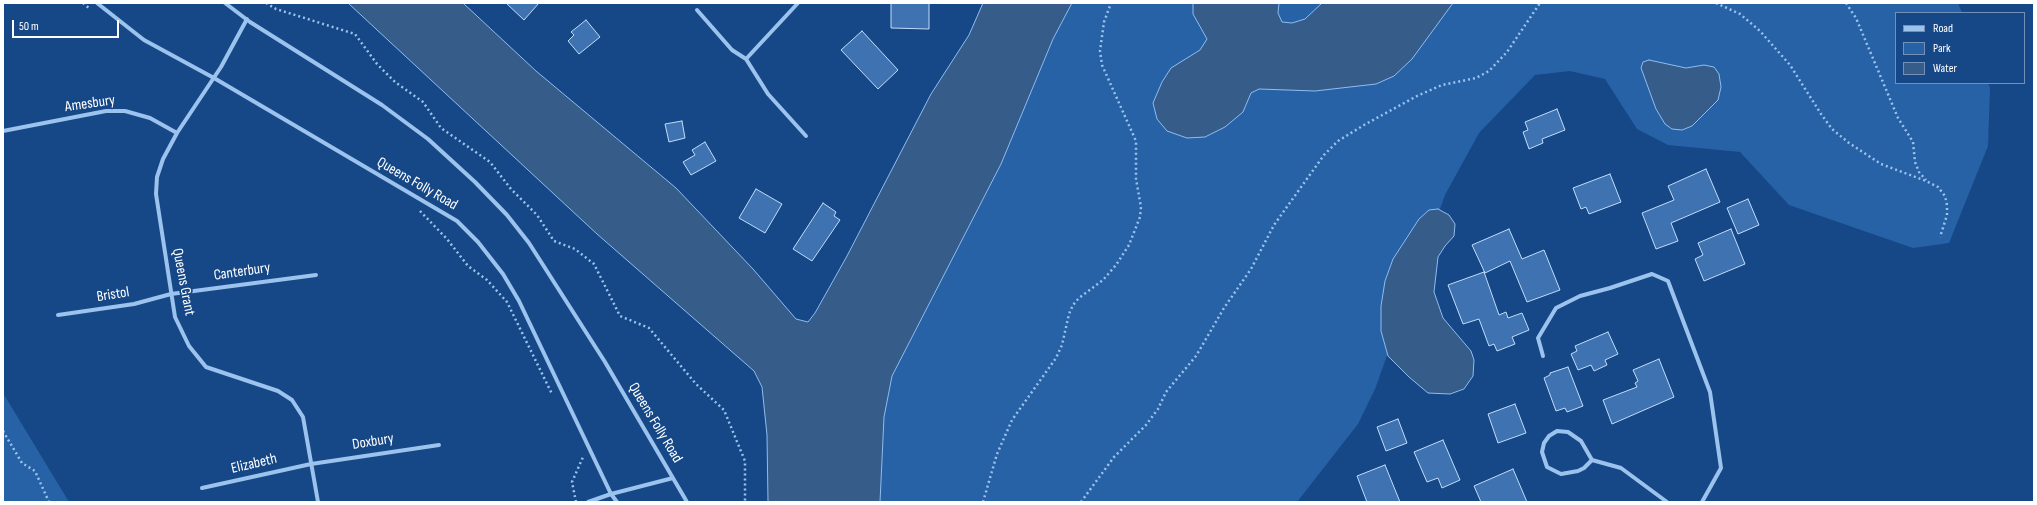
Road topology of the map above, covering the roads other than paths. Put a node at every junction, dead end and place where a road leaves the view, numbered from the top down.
1 (97, 3) edge
2 (225, 3) edge
3 (798, 3) edge
4 (697, 10) dead end
5 (247, 19) junction
6 (746, 59) junction
7 (214, 78) junction
8 (3, 131) edge
9 (177, 133) junction
10 (806, 136) dead end
11 (316, 274) dead end
12 (171, 294) junction
13 (58, 316) dead end
14 (1543, 356) dead end
15 (439, 445) dead end
16 (1592, 460) junction
17 (311, 464) junction
18 (673, 478) junction
19 (202, 488) dead end
20 (611, 494) junction
21 (318, 502) edge
22 (588, 502) edge
23 (617, 502) edge
24 (687, 502) edge
25 (1667, 502) edge
26 (1702, 502) edge

1 - 7 street, Queens Folly Road
2 - 5 street, Queens Folly Road
3 - 6 street
4 - 6 street
5 - 7 street, Queens Grant
5 - 18 street, Queens Folly Road
6 - 10 street
7 - 9 street, Queens Grant
7 - 20 street, Queens Folly Road
8 - 9 street, Amesbury
9 - 12 street, Queens Grant
11 - 12 street, Canterbury
12 - 13 street, Bristol
12 - 17 street, Queens Grant
14 - 26 street
15 - 17 street, Doxbury
16 - 16 street
16 - 25 street
17 - 19 street, Elizabeth
17 - 21 street, Queens Grant
18 - 20 street, Queens Folly Road
18 - 24 street, Queens Folly Road
20 - 22 street
20 - 23 street, Queens Folly Road

